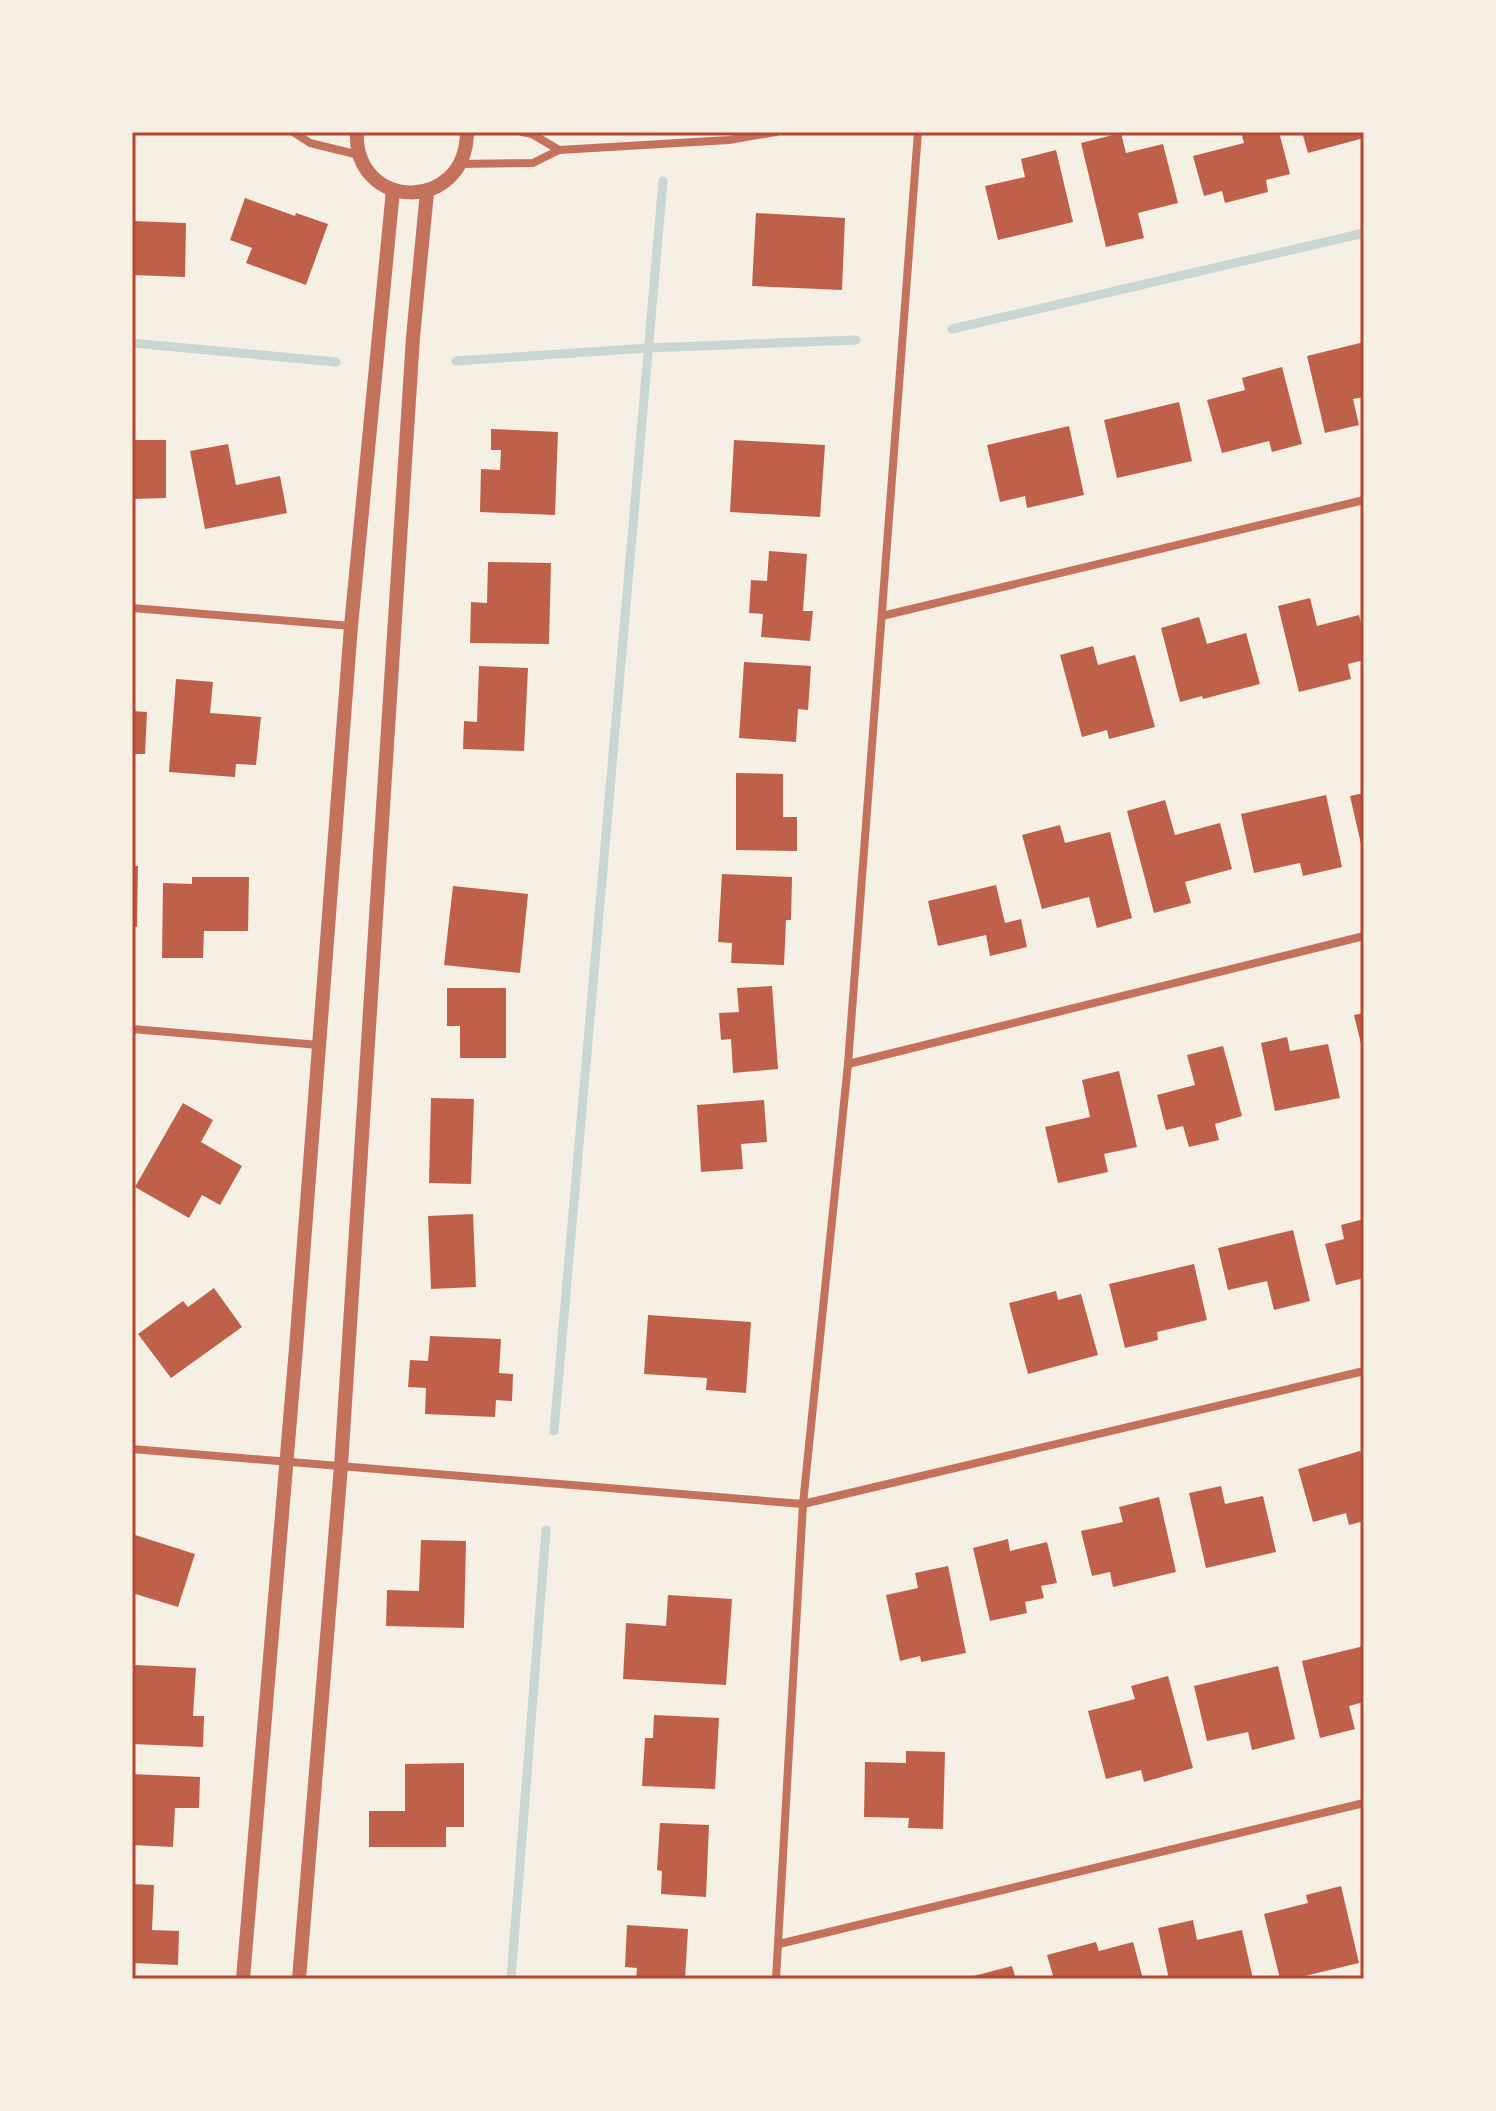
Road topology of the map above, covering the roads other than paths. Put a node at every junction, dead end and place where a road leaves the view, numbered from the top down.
1 (293, 132) edge
2 (357, 132) edge
3 (467, 132) edge
4 (522, 132) edge
5 (776, 132) edge
6 (918, 132) edge
7 (559, 150) junction
8 (359, 155) junction
9 (461, 164) junction
10 (393, 190) junction
11 (427, 192) junction
12 (1364, 500) edge
13 (132, 608) edge
14 (882, 616) junction
15 (351, 626) junction
16 (1364, 936) edge
17 (132, 1029) edge
18 (319, 1045) junction
19 (848, 1064) junction
20 (1364, 1371) edge
21 (132, 1449) edge
22 (286, 1462) junction
23 (341, 1466) junction
24 (803, 1504) junction
25 (1364, 1803) edge
26 (779, 1944) junction
27 (243, 1979) edge
28 (299, 1979) edge
29 (776, 1979) edge

1 - 8 street
2 - 8 street
3 - 9 street
4 - 7 street
5 - 7 street
6 - 14 street
7 - 9 street
8 - 10 street
9 - 11 street
10 - 11 street
10 - 15 street
11 - 23 street
12 - 14 street
13 - 15 street
14 - 19 street
15 - 18 street
16 - 19 street
17 - 18 street
18 - 22 street
19 - 24 street
20 - 24 street
21 - 22 street
22 - 23 street
22 - 27 street
23 - 24 street
23 - 28 street
24 - 26 street
25 - 26 street
26 - 29 street

